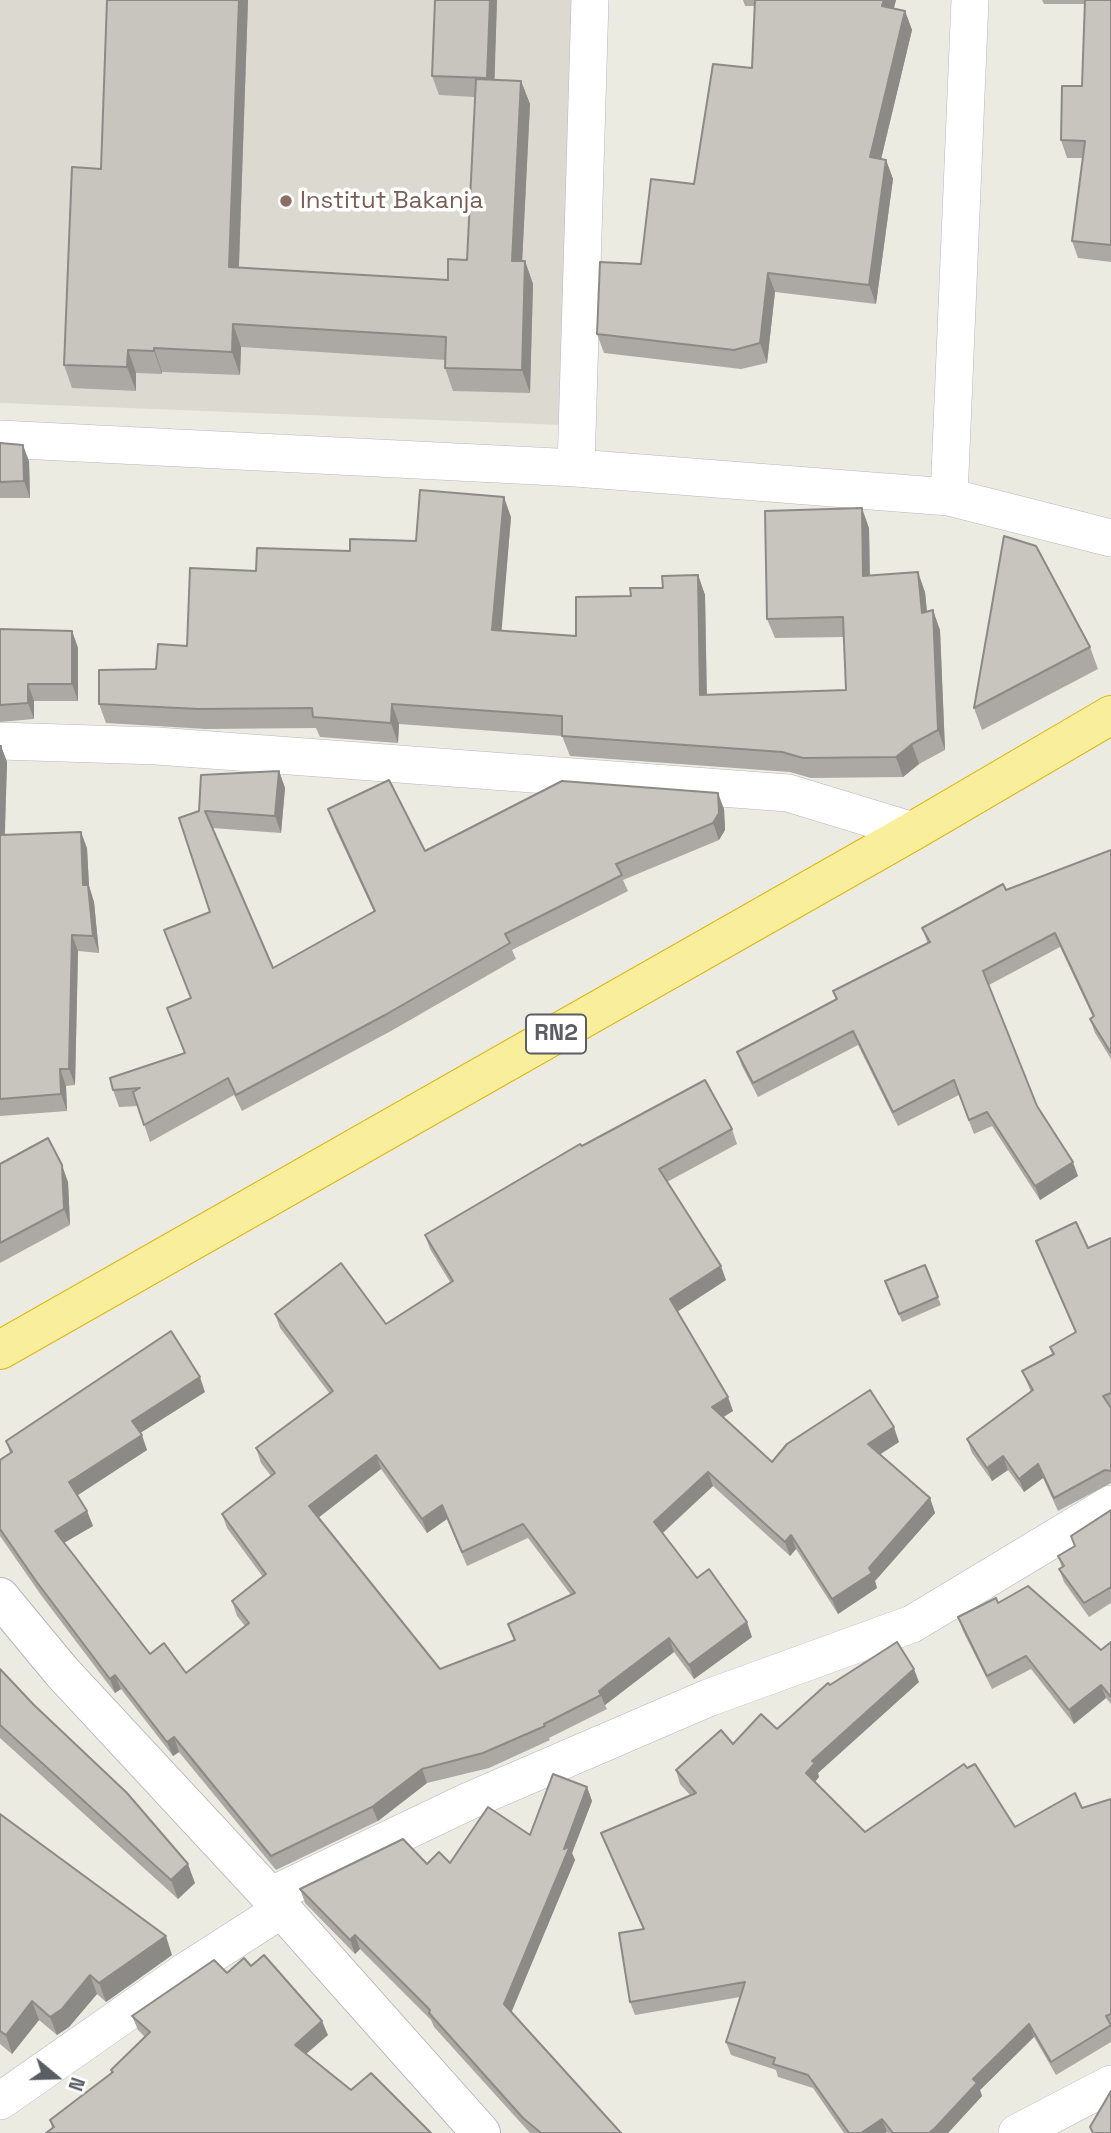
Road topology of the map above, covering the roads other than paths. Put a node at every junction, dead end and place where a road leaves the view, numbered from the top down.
1 (590, 0) edge
2 (970, 0) edge
3 (0, 439) edge
4 (576, 468) junction
5 (949, 497) junction
6 (1111, 538) edge
7 (1111, 715) edge
8 (0, 741) edge
9 (913, 831) junction
10 (0, 1350) edge
11 (1111, 1504) edge
12 (0, 1597) edge
13 (275, 1903) junction
14 (1111, 2084) edge
15 (0, 2101) edge
16 (481, 2133) edge
17 (1017, 2133) edge

1 - 4 street
2 - 5 street
3 - 4 street
4 - 5 street
5 - 6 street
7 - 9 highway, RN2
8 - 9 street
9 - 10 highway, RN2
11 - 13 street
12 - 13 street
13 - 15 street
13 - 16 street
14 - 17 street

